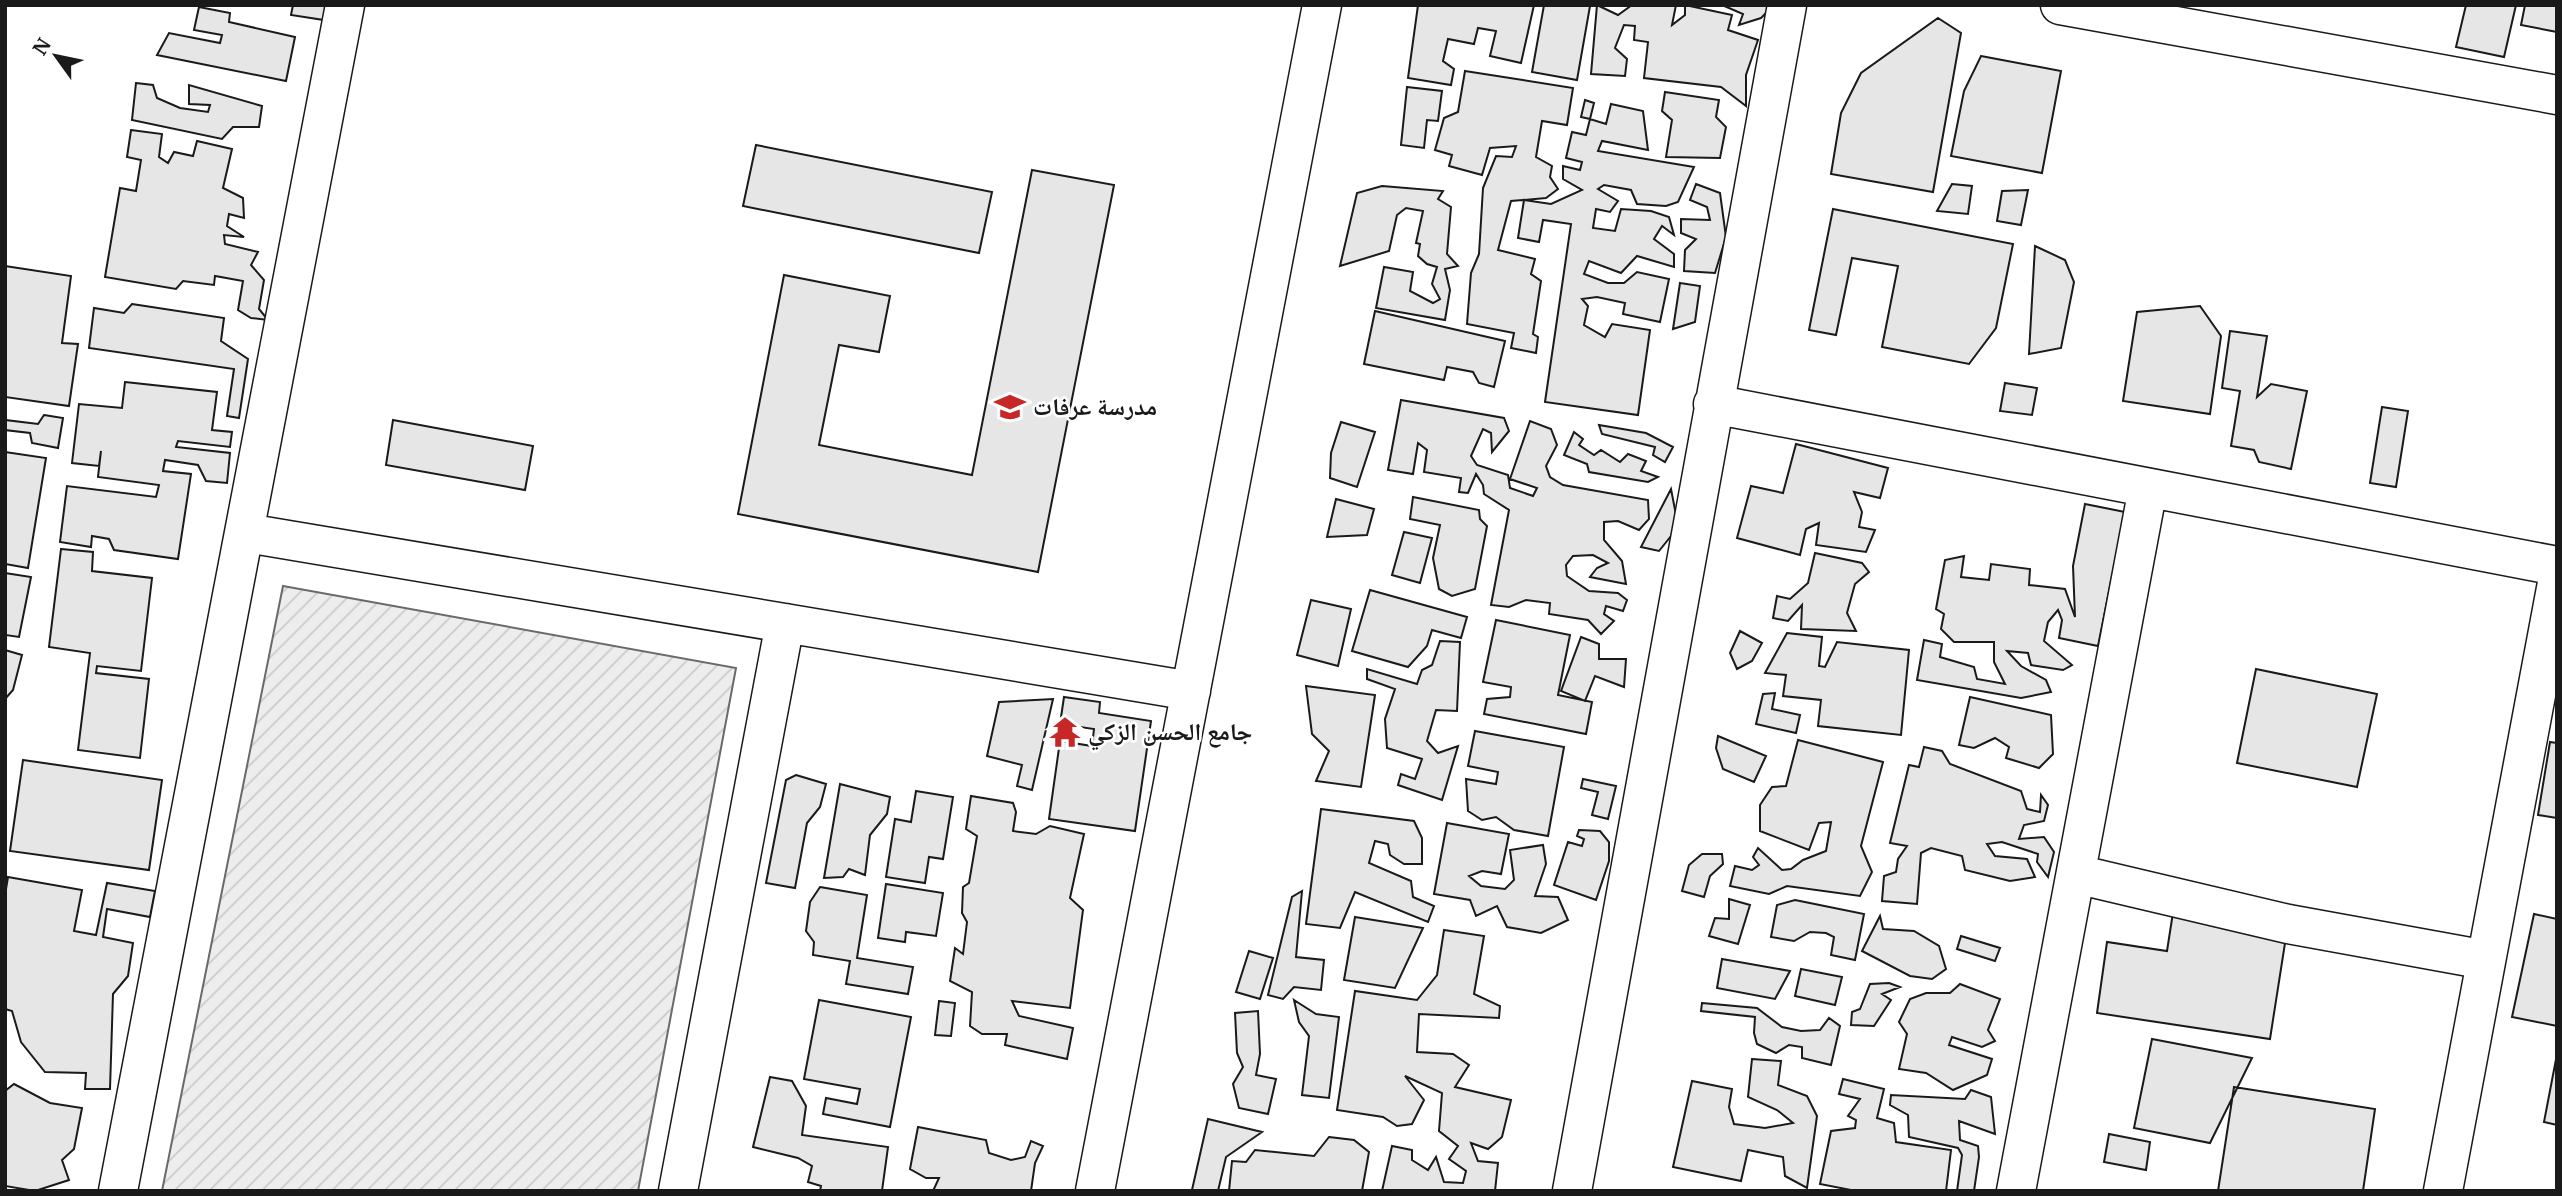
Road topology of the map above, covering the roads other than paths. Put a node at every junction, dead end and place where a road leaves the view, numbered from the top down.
1 (345, 5) edge
2 (1322, 5) edge
3 (1787, 5) edge
4 (2060, 5) edge
5 (2557, 94) edge
6 (1713, 404) junction
7 (2148, 488) junction
8 (246, 533) junction
9 (2557, 566) edge
10 (2557, 583) edge
11 (785, 623) junction
12 (1191, 691) junction
13 (2076, 874) junction
14 (2486, 960) junction
15 (118, 1191) edge
16 (678, 1191) edge
17 (1095, 1191) edge
18 (1572, 1191) edge
19 (2017, 1191) edge
20 (2443, 1191) edge

1 - 8 street
2 - 12 street
3 - 6 street
4 - 5 street
6 - 7 street
6 - 18 street
7 - 9 street
7 - 13 street
8 - 11 street
8 - 15 street
10 - 14 street
11 - 12 street
11 - 16 street
12 - 17 street
13 - 14 street
13 - 19 street
14 - 20 street

